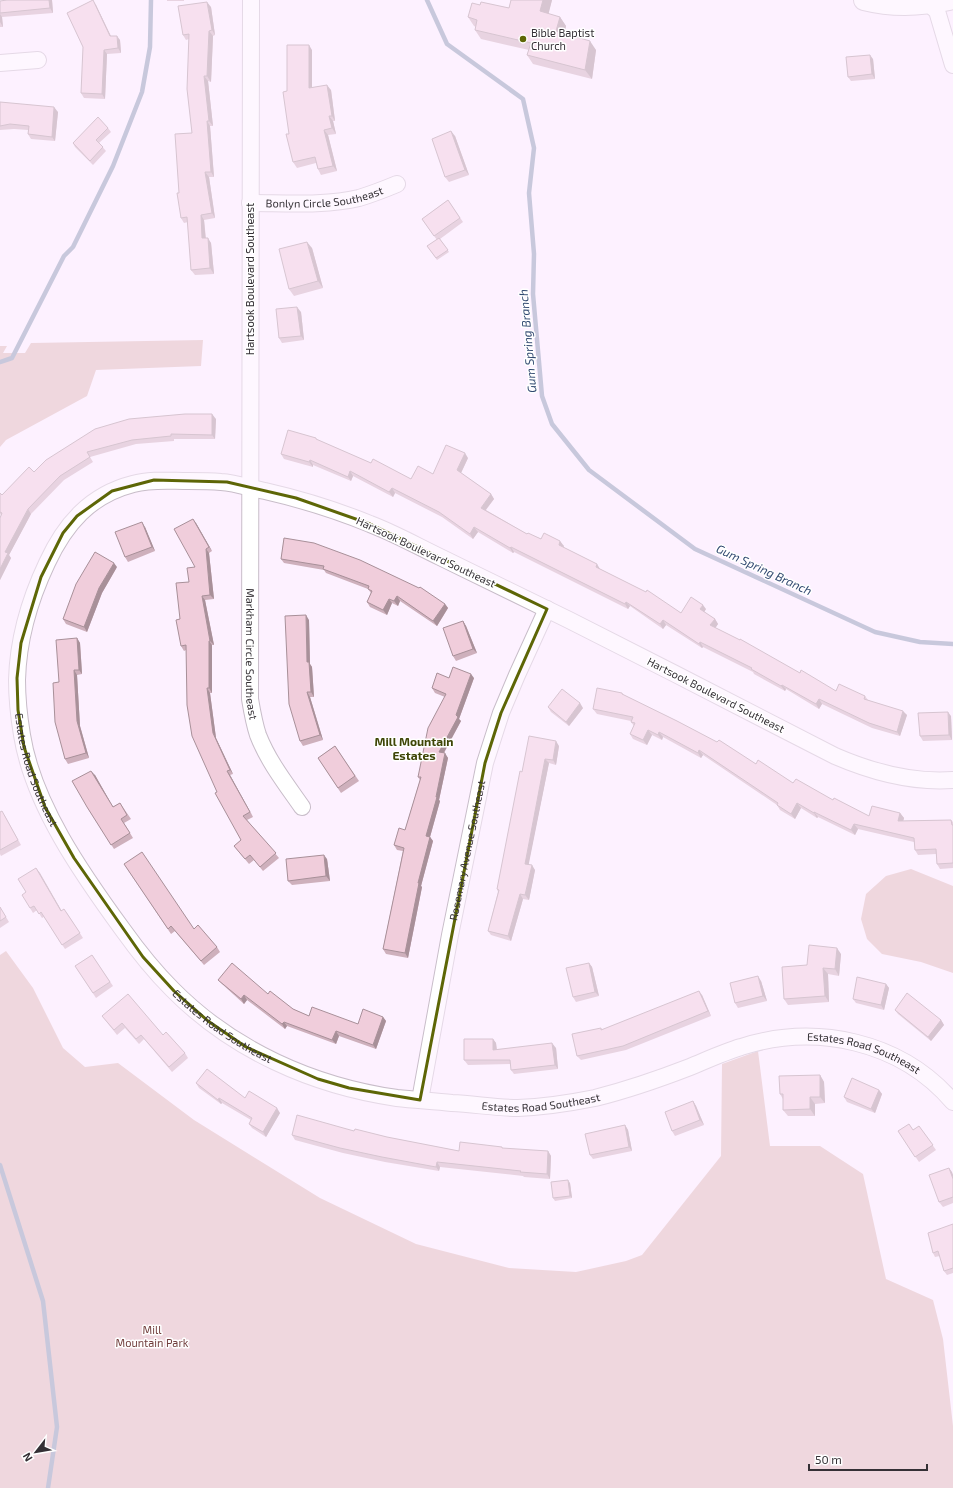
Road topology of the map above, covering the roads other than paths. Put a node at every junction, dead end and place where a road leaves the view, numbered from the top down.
1 (251, 0) edge
2 (864, 0) edge
3 (949, 0) edge
4 (927, 2) edge
5 (38, 60) dead end
6 (0, 63) edge
7 (953, 65) edge
8 (397, 184) dead end
9 (250, 203) junction
10 (250, 487) junction
11 (547, 609) junction
12 (953, 780) edge
13 (302, 807) dead end
14 (420, 1100) junction
15 (953, 1102) edge

1 - 9 street, Hartsook Boulevard Southeast
2 - 4 street
3 - 4 street
4 - 7 street
5 - 6 street
8 - 9 street, Bonlyn Circle Southeast
9 - 10 street, Hartsook Boulevard Southeast
10 - 11 street, Hartsook Boulevard Southeast
10 - 13 street, Markham Circle Southeast
10 - 14 street, Estates Road Southeast
11 - 12 street, Hartsook Boulevard Southeast
11 - 14 street, Rosemary Avenue Southeast
14 - 15 street, Estates Road Southeast

